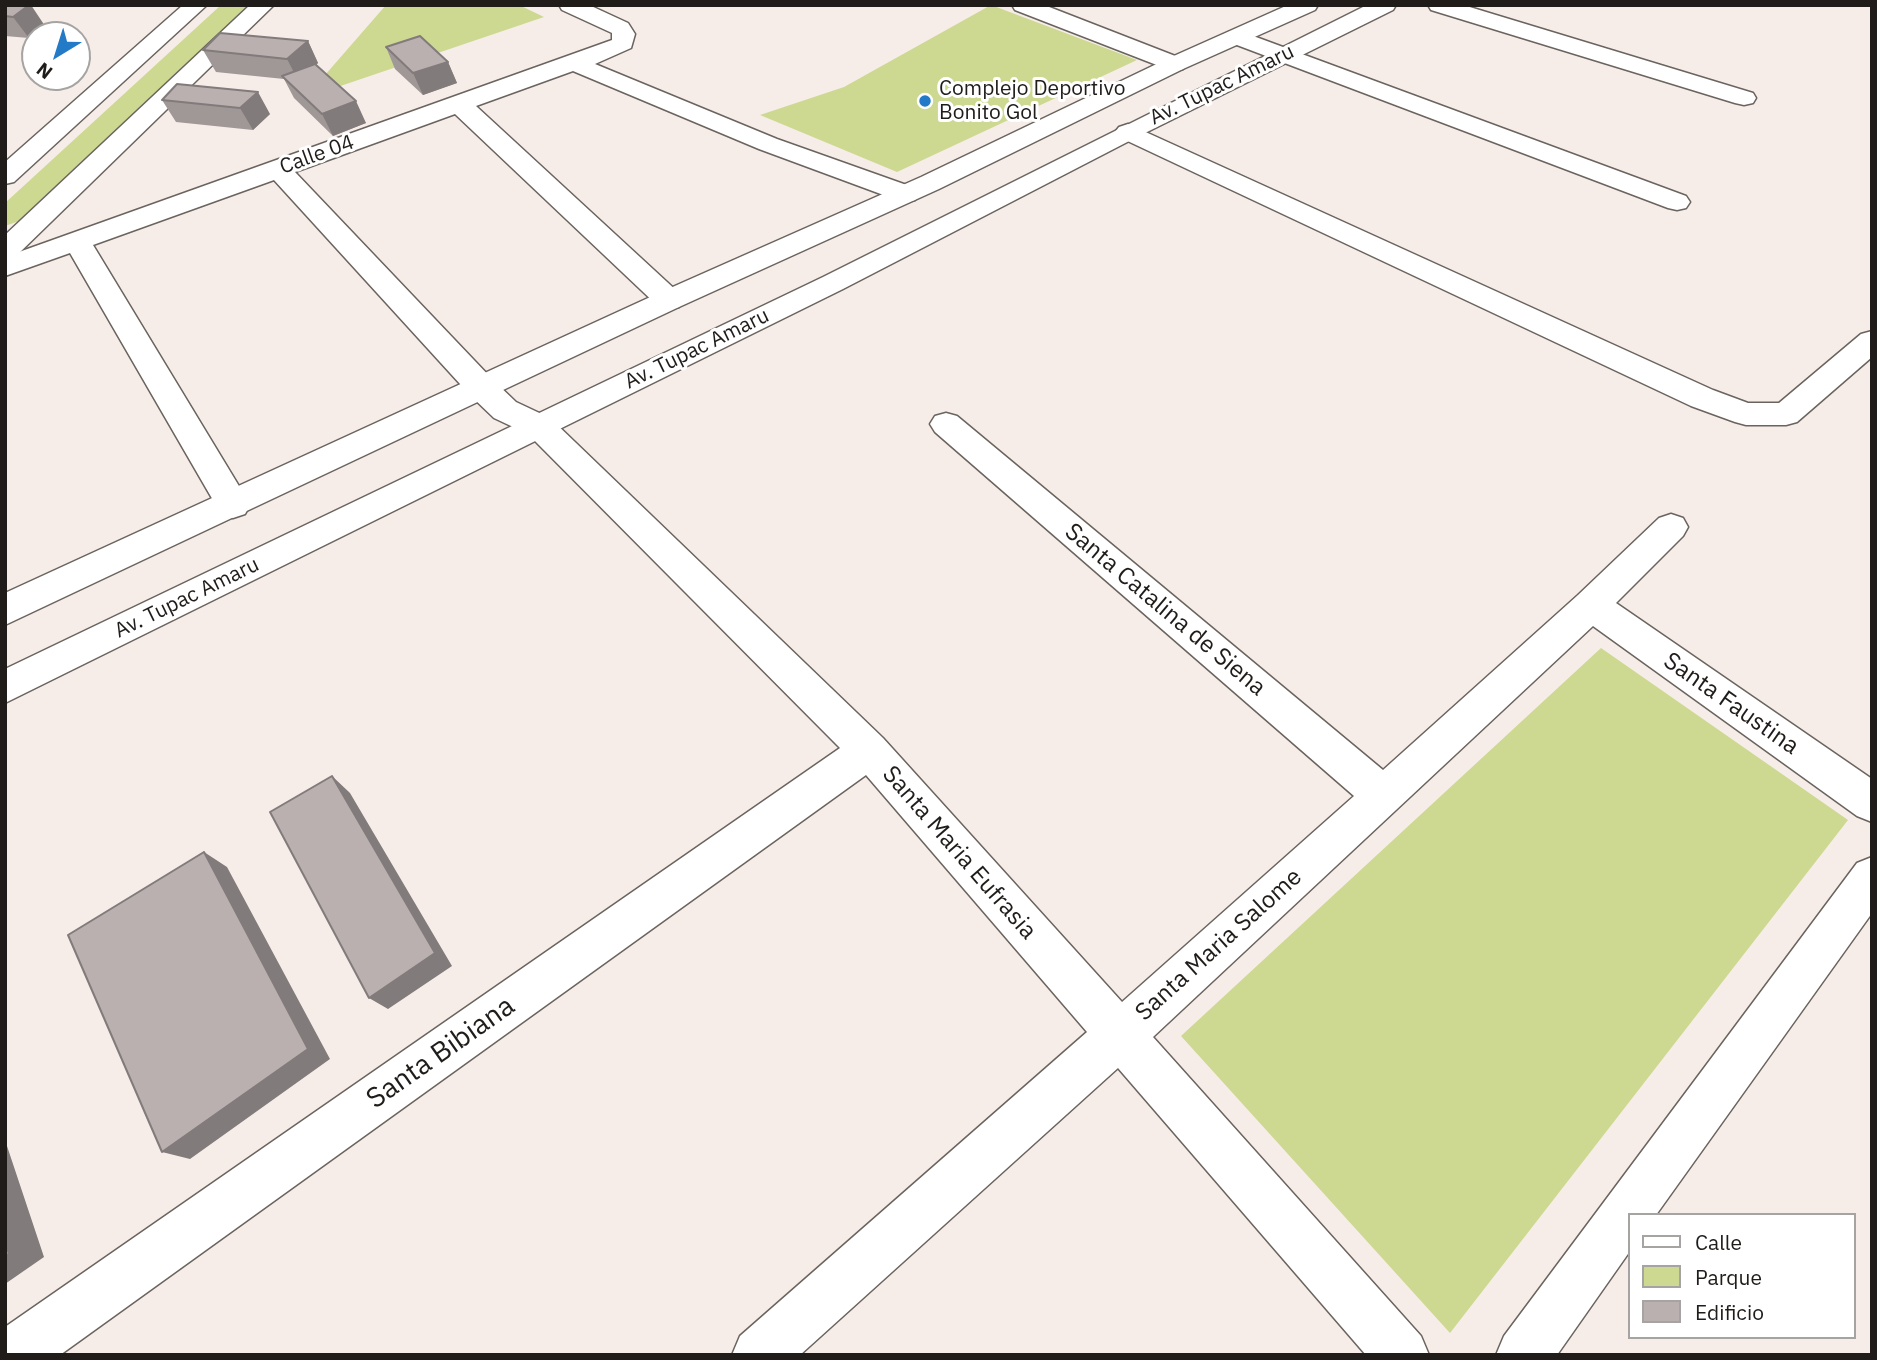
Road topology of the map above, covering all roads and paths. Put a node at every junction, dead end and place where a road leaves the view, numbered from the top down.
1 (196, 5) edge
2 (263, 5) edge
3 (570, 5) edge
4 (1023, 5) edge
5 (1307, 5) edge
6 (1385, 5) edge
7 (1439, 5) edge
8 (1101, 11) dead end
9 (1087, 30) junction
10 (1237, 37) junction
11 (1282, 55) junction
12 (573, 63) junction
13 (1175, 64) junction
14 (1744, 98) dead end
15 (459, 104) junction
16 (1128, 132) junction
17 (278, 169) junction
18 (5, 176) edge
19 (906, 194) junction
20 (1677, 202) dead end
21 (77, 241) junction
22 (5, 251) edge
23 (5, 267) edge
24 (669, 300) junction
25 (1872, 341) edge
26 (482, 388) junction
27 (946, 424) dead end
28 (539, 426) junction
29 (233, 505) junction
30 (1671, 527) dead end
31 (1591, 605) junction
32 (5, 610) edge
33 (5, 687) edge
34 (869, 750) junction
35 (1384, 796) junction
36 (1872, 803) edge
37 (1872, 877) edge
38 (1119, 1036) junction
39 (13, 1355) edge
40 (760, 1355) edge
41 (1402, 1355) edge
42 (1523, 1355) edge

1 - 18 street
2 - 22 street
3 - 12 street, Calle 04
4 - 9 street
5 - 10 street, Av. Tupac Amaru
6 - 11 street, Av. Tupac Amaru
7 - 14 street
8 - 9 street
9 - 13 street
10 - 11 street
10 - 13 street, Av. Tupac Amaru
11 - 16 street, Av. Tupac Amaru
11 - 20 street
12 - 15 street, Calle 04
12 - 19 street
13 - 19 street, Av. Tupac Amaru
15 - 17 street, Calle 04
15 - 24 street
16 - 25 street
16 - 28 street, Av. Tupac Amaru
17 - 21 street, Calle 04
17 - 26 street, Santa Maria Eufrasia
19 - 24 street, Av. Tupac Amaru
21 - 23 street, Calle 04
21 - 29 street
24 - 26 street, Av. Tupac Amaru
26 - 28 street, Santa Maria Eufrasia
26 - 29 street, Av. Tupac Amaru
27 - 35 street, Santa Catalina de Siena
28 - 33 street, Av. Tupac Amaru
28 - 34 street, Santa Maria Eufrasia
29 - 32 street, Av. Tupac Amaru
30 - 31 street, Santa Maria Salome
31 - 35 street, Santa Maria Salome
31 - 36 street, Santa Faustina
34 - 38 street, Santa Maria Eufrasia
34 - 39 street, Santa Bibiana
35 - 38 street, Santa Maria Salome
37 - 42 street
38 - 40 street, Santa Maria Salome
38 - 41 street, Santa Maria Eufrasia

